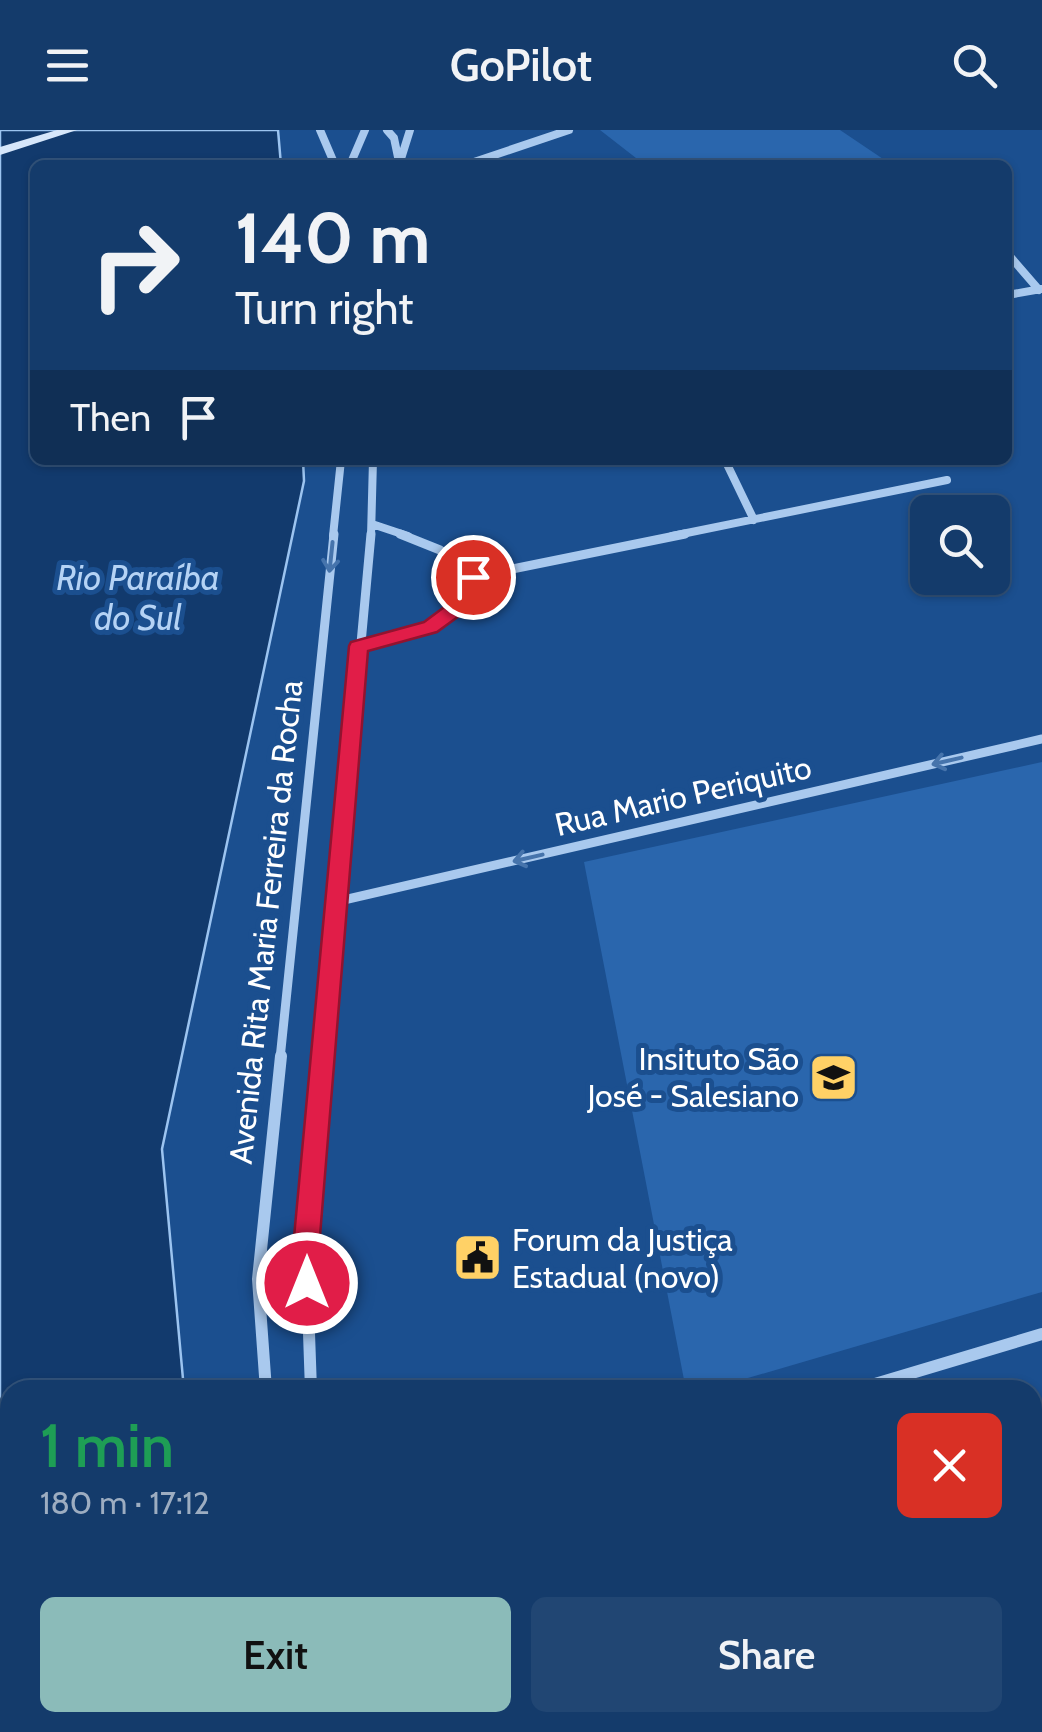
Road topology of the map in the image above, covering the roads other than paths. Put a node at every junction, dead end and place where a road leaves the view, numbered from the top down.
1 (71, 130) edge
2 (320, 130) edge
3 (365, 130) edge
4 (388, 130) edge
5 (410, 130) edge
6 (570, 130) edge
7 (0, 151) edge
8 (333, 160) edge
9 (352, 160) edge
10 (398, 160) edge
11 (400, 160) edge
12 (480, 160) edge
13 (1012, 258) edge
14 (1040, 290) edge
15 (1012, 295) edge
16 (340, 465) edge
17 (372, 465) edge
18 (727, 465) edge
19 (948, 480) dead end
20 (754, 520) junction
21 (372, 524) junction
22 (473, 577) junction
23 (358, 646) junction
24 (1042, 739) edge
25 (335, 902) junction
26 (1042, 1334) edge
27 (265, 1380) edge
28 (312, 1380) edge
29 (888, 1380) edge

1 - 7 main road
2 - 8 street
3 - 9 street
4 - 10 street
5 - 11 street
6 - 12 street
13 - 14 street
14 - 15 street
16 -> 27 street, Avenida Rita Maria Ferreira da Rocha
17 - 21 street, Avenida Rita Maria Ferreira da Rocha
18 - 20 street
19 - 20 street
20 - 22 street
21 - 22 street
21 - 23 street, Avenida Rita Maria Ferreira da Rocha
22 - 23 street
23 - 25 street, Avenida Rita Maria Ferreira da Rocha
24 -> 25 street, Rua Mario Periquito
25 - 28 street, Avenida Rita Maria Ferreira da Rocha
26 - 29 street

